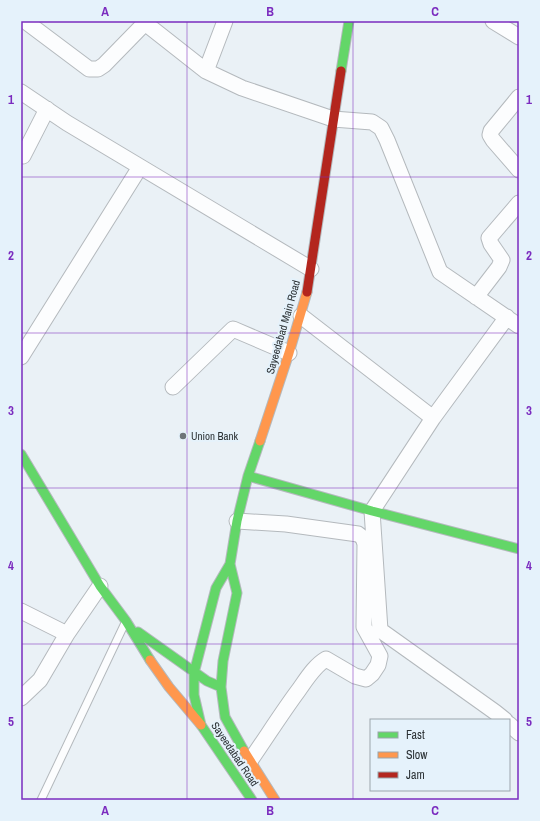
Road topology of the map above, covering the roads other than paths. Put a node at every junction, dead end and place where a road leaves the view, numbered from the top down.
1 (25, 21) edge
2 (225, 21) edge
3 (349, 21) edge
4 (493, 21) edge
5 (145, 22) edge
6 (519, 37) edge
7 (206, 71) junction
8 (21, 92) edge
9 (519, 97) edge
10 (47, 109) junction
11 (333, 119) junction
12 (23, 156) dead end
13 (140, 167) junction
14 (519, 170) edge
15 (519, 204) edge
16 (312, 269) junction
17 (476, 296) junction
18 (301, 316) junction
19 (513, 322) edge
20 (289, 353) junction
21 (21, 357) edge
22 (173, 387) dead end
23 (433, 418) junction
24 (21, 454) edge
25 (248, 476) junction
26 (372, 511) junction
27 (237, 521) junction
28 (519, 549) edge
29 (230, 564) junction
30 (100, 586) junction
31 (21, 611) edge
32 (127, 623) junction
33 (67, 634) junction
34 (194, 673) junction
35 (169, 687) junction
36 (221, 687) junction
37 (202, 694) junction
38 (21, 698) edge
39 (225, 717) junction
40 (504, 719) edge
41 (201, 725) junction
42 (510, 725) edge
43 (519, 733) edge
44 (250, 761) junction
45 (41, 800) edge
46 (252, 800) edge
47 (275, 800) edge

1 - 5 street
2 - 7 street
3 - 11 main road, Sayeedabad Main Road
4 - 6 street
5 - 7 street
7 - 11 street
8 - 10 street
9 - 14 street
10 - 12 street
10 - 13 street
11 - 16 main road, Sayeedabad Main Road
11 - 17 street
13 - 16 street
13 - 21 street
15 - 17 street
16 - 18 main road, Sayeedabad Main Road
17 - 19 street
18 - 20 main road, Sayeedabad Main Road
18 - 23 street
19 - 23 street
20 - 22 street
20 - 25 main road, Sayeedabad Main Road
23 - 26 street
24 - 30 main road
25 - 26 main road
25 - 27 main road, Sayeedabad Main Road
26 - 28 main road
26 - 40 street
27 - 29 main road, Sayeedabad Main Road
27 - 44 street
29 - 34 main road, Sayeedabad Main Road
29 - 36 main road, Sayeedabad Main Road
30 - 32 main road
30 - 33 street
31 - 33 street
32 - 34 main road
32 - 35 main road
32 - 45 lane
33 - 38 street
34 - 36 main road
34 - 37 main road, Sayeedabad Road
35 - 37 main road
35 - 41 main road
36 - 37 main road
36 - 39 main road, Sayeedabad Road
37 - 41 main road, Sayeedabad Road
39 - 41 main road
39 - 44 main road, Sayeedabad Road
41 - 46 main road, Sayeedabad Road
42 - 43 street
44 - 47 main road, Sayeedabad Road

